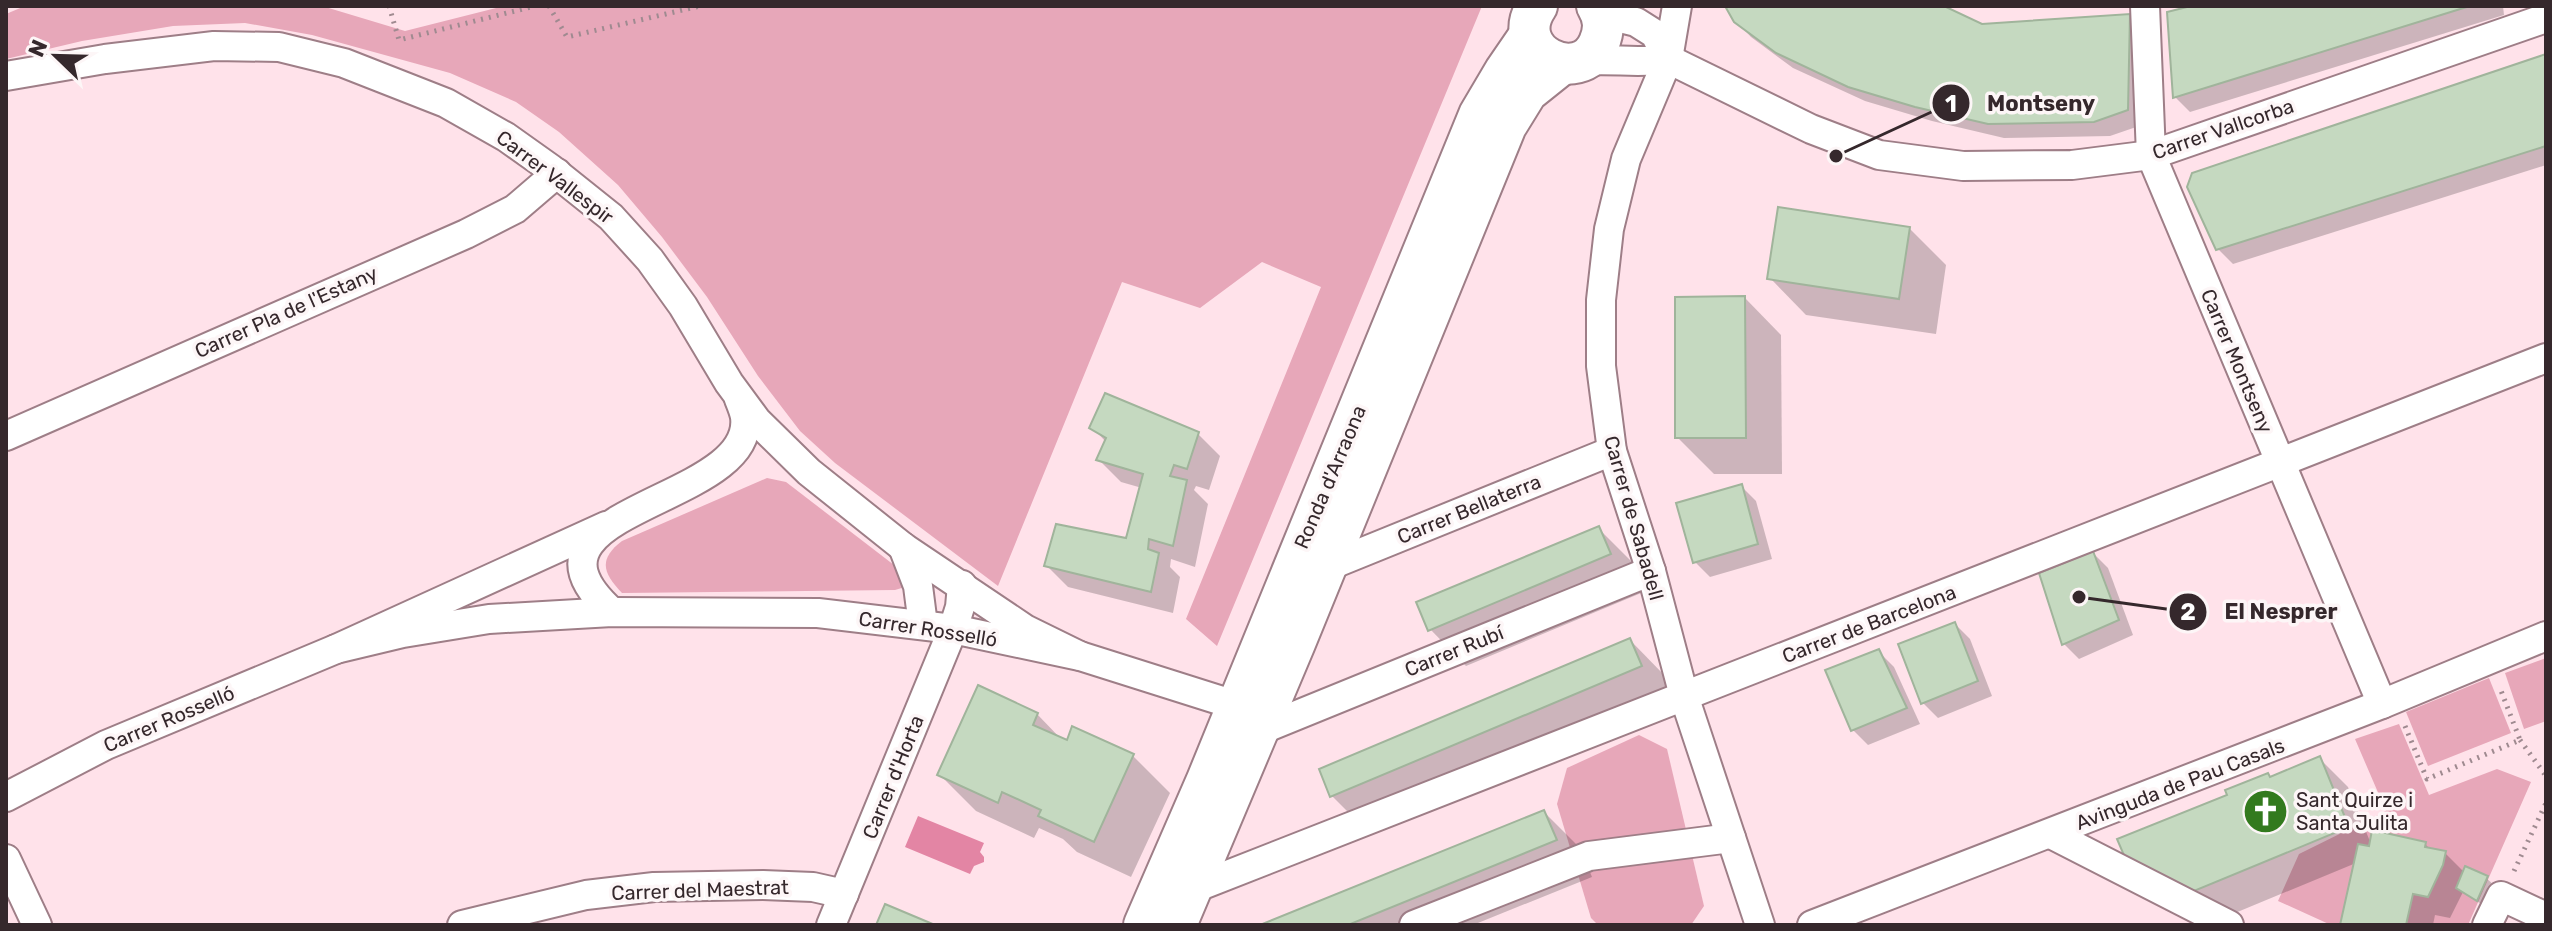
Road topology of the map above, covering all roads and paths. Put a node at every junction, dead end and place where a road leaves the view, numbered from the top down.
1 (389, 6) edge
2 (535, 6) edge
3 (549, 6) edge
4 (700, 6) edge
5 (1677, 6) edge
6 (2145, 6) edge
7 (1598, 9) edge
8 (2516, 17) edge
9 (2546, 18) edge
10 (1533, 21) edge
11 (1668, 59) junction
12 (1572, 62) junction
13 (6, 76) edge
14 (2151, 155) junction
15 (557, 173) junction
16 (2546, 358) edge
17 (738, 394) junction
18 (6, 436) edge
19 (1612, 451) junction
20 (2280, 463) junction
21 (606, 526) junction
22 (903, 547) junction
23 (1326, 567) junction
24 (1651, 571) junction
25 (962, 585) junction
26 (612, 612) junction
27 (923, 625) junction
28 (953, 629) junction
29 (2546, 636) edge
30 (336, 649) junction
31 (1080, 656) junction
32 (2489, 659) junction
33 (1684, 696) junction
34 (2388, 702) junction
35 (1247, 718) junction
36 (2520, 740) junction
37 (2546, 776) edge
38 (6, 797) edge
39 (2546, 803) edge
40 (2051, 834) junction
41 (1731, 838) junction
42 (6, 859) edge
43 (1192, 889) junction
44 (844, 894) junction
45 (2501, 896) junction
46 (2546, 917) edge
47 (37, 925) edge
48 (462, 925) edge
49 (831, 925) edge
50 (1144, 925) edge
51 (1176, 925) edge
52 (1414, 925) edge
53 (1760, 925) edge
54 (1812, 925) edge
55 (2229, 925) edge
56 (2487, 925) edge

1 - 2 path
3 - 4 path
5 - 11 street, Carrer de Sabadell
6 - 14 street, Carrer Montseny
7 - 11 street, Carrer Vallcorba
7 - 12 street, Ronda d'Arraona
8 - 9 street, Carrer Vallcorba
8 - 14 street, Carrer Vallcorba
10 - 12 street, Ronda d'Arraona
10 - 35 street, Ronda d'Arraona
11 - 12 street, Carrer Vallcorba
11 - 14 street, Carrer Vallcorba
11 - 19 street, Carrer de Sabadell
12 - 23 street, Ronda d'Arraona
13 - 15 street, Carrer Vallespir
14 - 20 street, Carrer Montseny
15 - 17 street, Carrer Vallespir
15 - 18 street, Carrer Pla de l'Estany
16 - 20 street, Carrer de Barcelona
17 - 21 street, Carrer Rosselló
17 - 22 street, Carrer Vallespir
19 - 23 street, Carrer Bellaterra
19 - 24 street, Carrer de Sabadell
20 - 33 street, Carrer de Barcelona
20 - 34 street, Carrer Montseny
21 - 26 street, Carrer Rosselló
21 - 30 street, Carrer Rosselló
22 - 25 street, Carrer Vallespir
22 - 27 street
23 - 35 street, Ronda d'Arraona
24 - 33 street, Carrer de Sabadell
24 - 35 street, Carrer Rubí
25 - 28 street
25 - 31 street, Carrer Vallespir
26 - 27 street, Carrer Rosselló
26 - 30 street, Carrer Rosselló
27 - 28 street, Carrer Rosselló
28 - 31 street, Carrer Rosselló
28 - 44 street, Carrer d'Horta
29 - 32 street, Avinguda de Pau Casals
30 - 38 street, Carrer Rosselló
31 - 35 street, Carrer Rosselló
32 - 34 street, Avinguda de Pau Casals
32 - 36 path
33 - 41 street, Carrer de Sabadell
33 - 43 street, Carrer de Barcelona
34 - 36 path
34 - 40 street, Avinguda de Pau Casals
35 - 43 street, Ronda d'Arraona
35 - 50 street, Ronda d'Arraona
36 - 37 path
39 - 45 path
40 - 54 street, Avinguda de Pau Casals
40 - 55 street
41 - 52 street
41 - 53 street, Carrer de Sabadell
42 - 47 street
43 - 51 street, Ronda d'Arraona
44 - 48 street, Carrer del Maestrat
44 - 49 street, Carrer d'Horta
45 - 46 street
45 - 56 street

